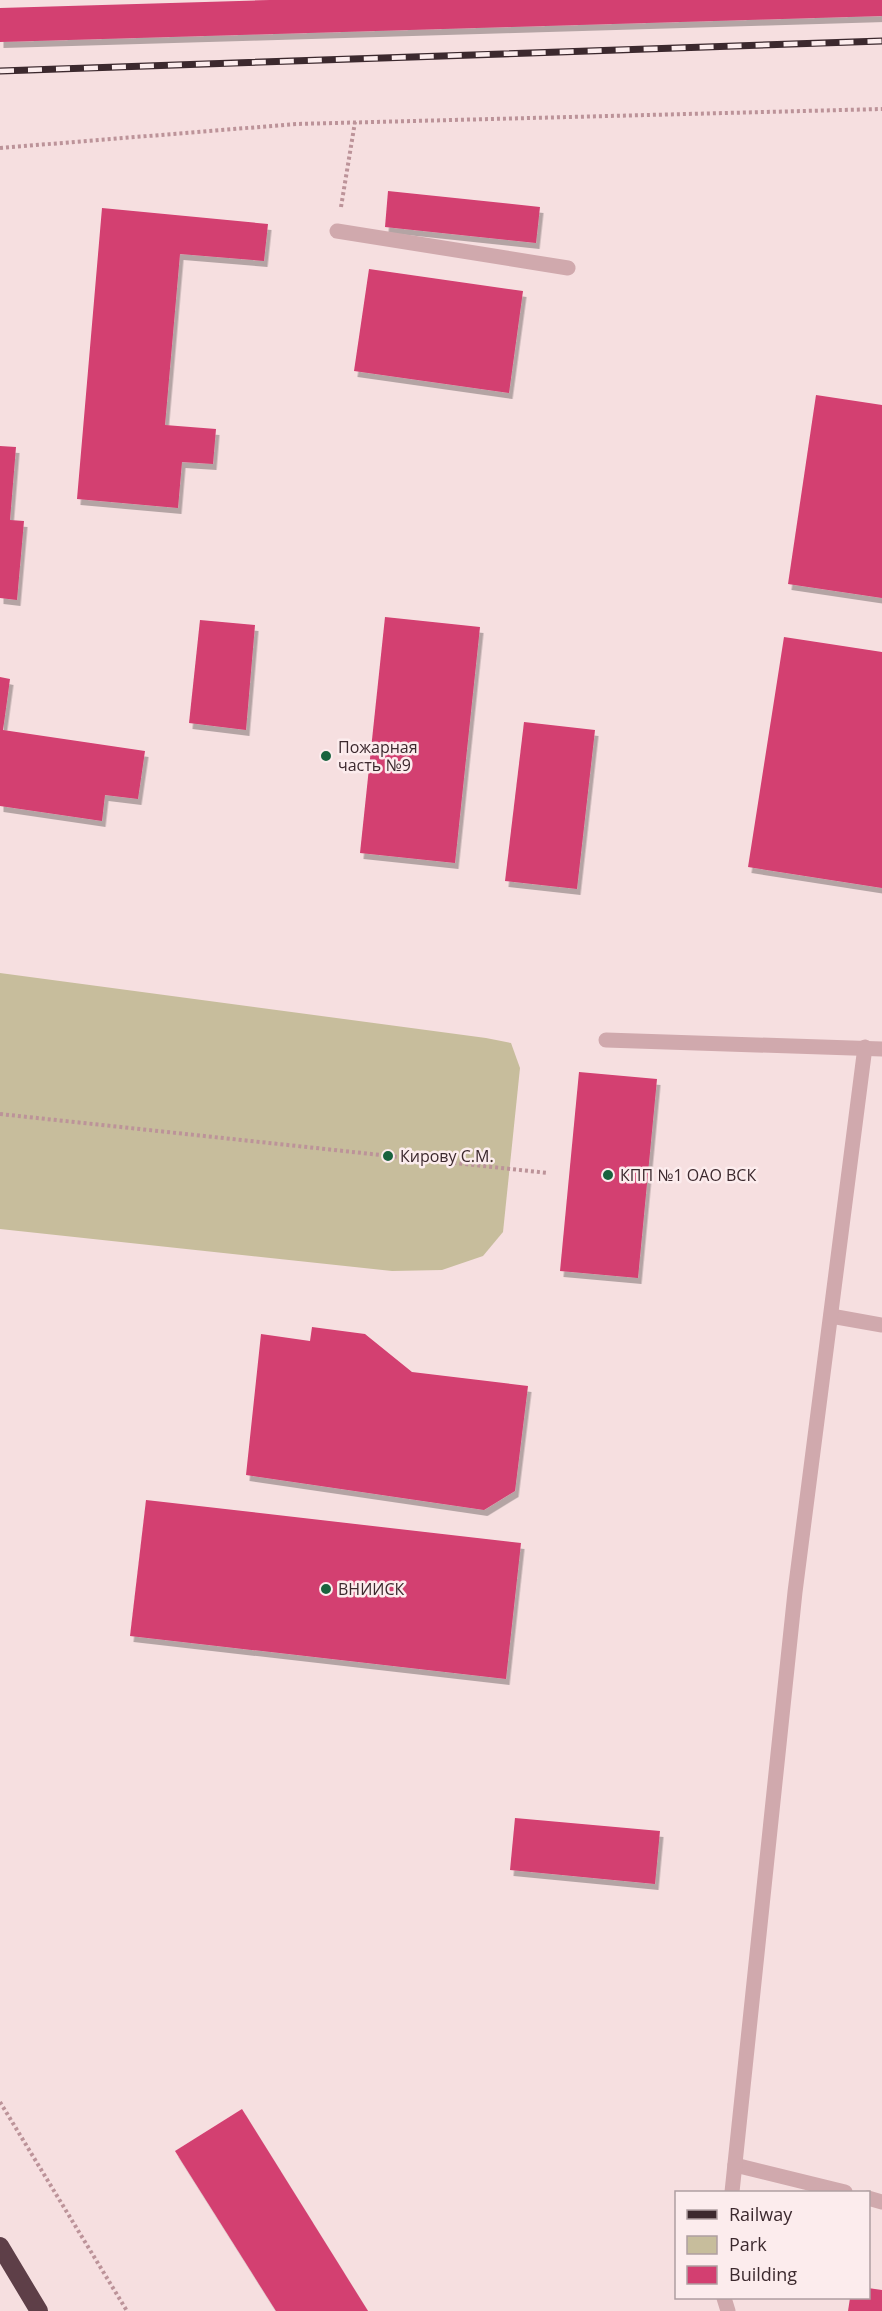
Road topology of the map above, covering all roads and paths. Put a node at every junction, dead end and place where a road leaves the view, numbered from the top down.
1 (882, 109) edge
2 (355, 122) junction
3 (0, 148) edge
4 (337, 231) joint
5 (568, 268) dead end
6 (606, 1040) dead end
7 (865, 1047) junction
8 (882, 1049) edge
9 (0, 1114) edge
10 (548, 1173) dead end
11 (831, 1316) junction
12 (882, 1325) edge
13 (0, 2102) edge
14 (735, 2165) junction
15 (732, 2191) edge
16 (837, 2191) edge
17 (0, 2246) edge
18 (39, 2311) edge
19 (127, 2311) edge

1 - 2 path
2 - 3 path
2 - 4 path
4 - 5 lane
6 - 7 lane
7 - 8 lane
7 - 11 lane
9 - 10 path
11 - 12 lane
11 - 14 lane
13 - 19 path
14 - 15 lane
14 - 16 lane
17 - 18 highway

